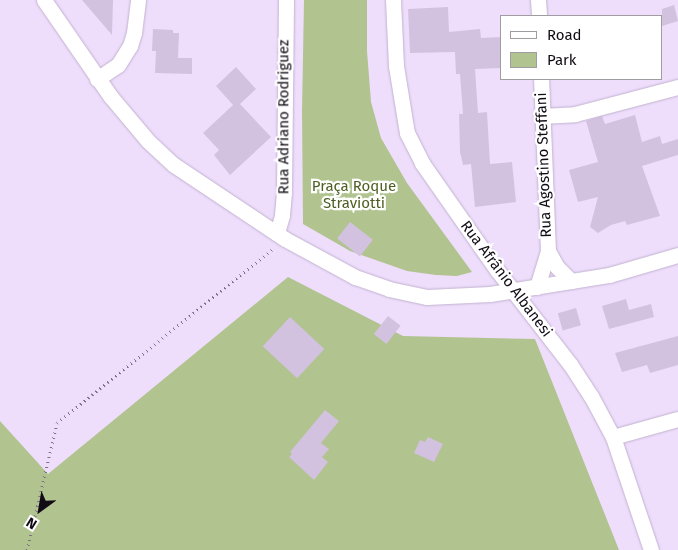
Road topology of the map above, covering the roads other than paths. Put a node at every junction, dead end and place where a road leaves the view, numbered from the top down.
1 (44, 0) edge
2 (138, 0) edge
3 (286, 0) edge
4 (393, 0) edge
5 (538, 0) edge
6 (539, 15) edge
7 (97, 79) junction
8 (541, 80) edge
9 (678, 87) edge
10 (541, 116) junction
11 (281, 236) junction
12 (548, 251) junction
13 (678, 254) edge
14 (571, 281) junction
15 (537, 287) junction
16 (514, 292) junction
17 (678, 419) edge
18 (613, 437) junction
19 (651, 550) edge

1 - 7 street
2 - 7 street
3 - 11 street, Rua Adriano Rodriguez
4 - 16 street, Rua Afrânio Albanesi
5 - 6 street
7 - 11 street
8 - 10 street, Rua Agostino Steffani
9 - 10 street
10 - 12 street, Rua Agostino Steffani
11 - 16 street
12 - 14 street, Rua Agostino Steffani
12 - 15 street, Rua Agostino Steffani
13 - 14 street
14 - 15 street
15 - 16 street
16 - 18 street, Rua Afrânio Albanesi
17 - 18 street
18 - 19 street, Rua Afrânio Albanesi

